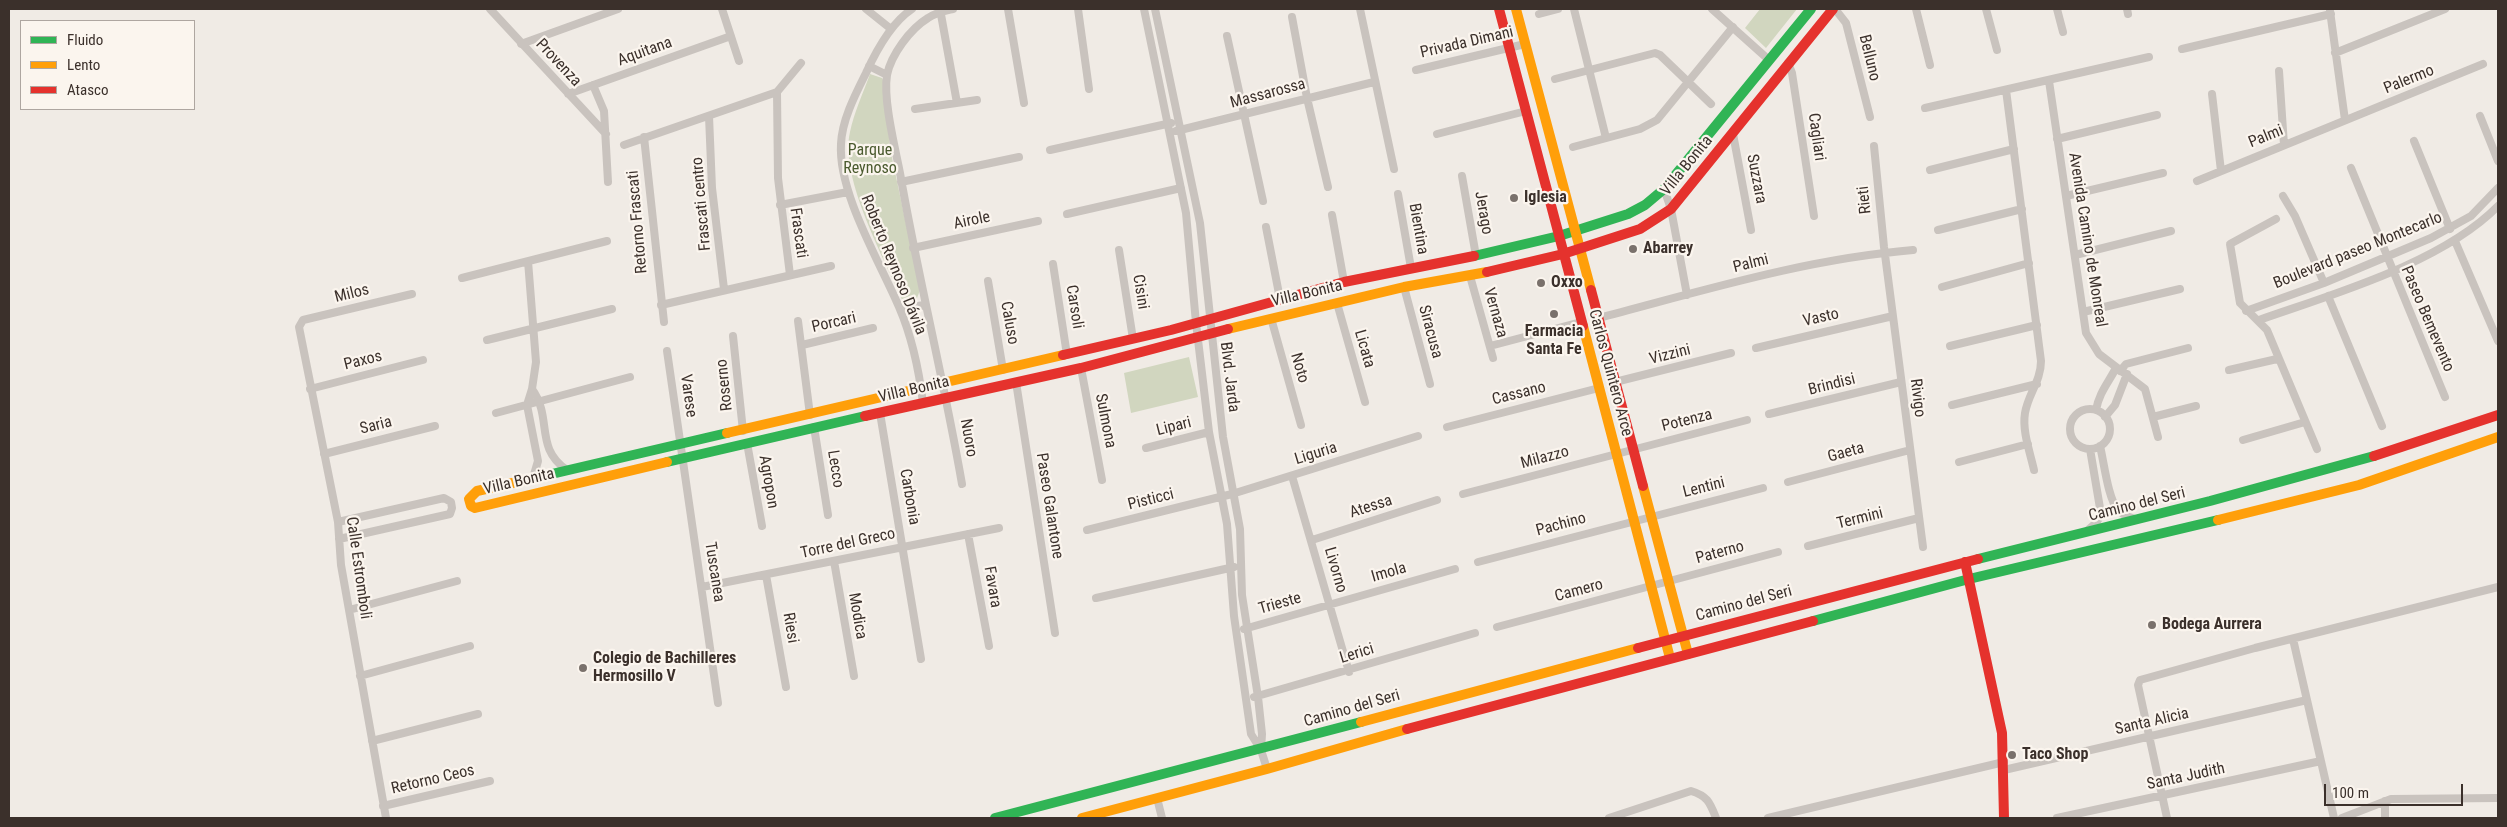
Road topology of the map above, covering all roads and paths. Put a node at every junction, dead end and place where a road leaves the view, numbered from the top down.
1 (490, 9) edge
2 (618, 9) edge
3 (722, 9) edge
4 (866, 9) edge
5 (908, 9) edge
6 (953, 9) edge
7 (1008, 9) edge
8 (1078, 9) edge
9 (1144, 9) edge
10 (1155, 9) edge
11 (1360, 9) edge
12 (1499, 9) edge
13 (1516, 9) edge
14 (1558, 9) edge
15 (1574, 9) edge
16 (1712, 9) edge
17 (1810, 9) edge
18 (1834, 9) edge
19 (1916, 9) edge
20 (1986, 9) edge
21 (2057, 9) edge
22 (2445, 9) edge
23 (941, 11) edge
24 (2330, 11) edge
25 (1539, 14) dead end
26 (1292, 17) dead end
27 (1733, 27) junction
28 (891, 29) junction
29 (2063, 32) dead end
30 (731, 36) junction
31 (1227, 36) dead end
32 (521, 44) junction
33 (1525, 44) junction
34 (1509, 48) junction
35 (2182, 49) dead end
36 (1997, 50) dead end
37 (2336, 53) junction
38 (2149, 57) dead end
39 (1769, 60) junction
40 (740, 61) dead end
41 (801, 63) dead end
42 (1788, 63) junction
43 (2483, 64) dead end
44 (1930, 65) dead end
45 (869, 66) junction
46 (1416, 70) dead end
47 (1590, 70) junction
48 (2279, 71) dead end
49 (887, 75) junction
50 (1555, 79) dead end
51 (2049, 81) junction
52 (1374, 82) junction
53 (1687, 82) junction
54 (593, 85) junction
55 (1089, 89) dead end
56 (2006, 90) junction
57 (777, 92) junction
58 (568, 94) junction
59 (2212, 94) dead end
60 (1307, 98) junction
61 (978, 100) dead end
62 (957, 103) junction
63 (1024, 103) dead end
64 (1711, 104) dead end
65 (1925, 108) dead end
66 (915, 109) dead end
67 (1526, 112) junction
68 (2157, 115) dead end
69 (709, 116) junction
70 (1244, 116) junction
71 (2480, 116) dead end
72 (1870, 117) dead end
73 (2345, 120) junction
74 (1177, 122) junction
75 (1168, 129) junction
76 (1180, 130) junction
77 (606, 134) junction
78 (1437, 134) dead end
79 (1732, 134) junction
80 (644, 137) junction
81 (1606, 138) junction
82 (2057, 139) junction
83 (2414, 141) dead end
84 (624, 145) dead end
85 (2284, 145) junction
86 (1573, 146) dead end
87 (1874, 146) dead end
88 (2014, 149) junction
89 (1050, 150) dead end
90 (1020, 157) dead end
91 (2498, 161) edge
92 (2351, 168) dead end
93 (1394, 170) dead end
94 (1930, 170) dead end
95 (2221, 171) junction
96 (2163, 173) dead end
97 (1462, 176) dead end
98 (2197, 181) dead end
99 (608, 182) dead end
100 (901, 182) junction
101 (1328, 187) dead end
102 (1181, 188) junction
103 (2498, 188) edge
104 (1664, 189) junction
105 (848, 192) junction
106 (1398, 194) dead end
107 (2066, 196) junction
108 (2283, 196) dead end
109 (1263, 201) dead end
110 (780, 205) junction
111 (2498, 206) edge
112 (1671, 209) junction
113 (2022, 209) junction
114 (1067, 214) dead end
115 (1332, 215) dead end
116 (1814, 216) dead end
117 (2276, 219) dead end
118 (1038, 221) dead end
119 (1266, 227) dead end
120 (2450, 229) junction
121 (1751, 230) dead end
122 (1938, 230) dead end
123 (2171, 231) dead end
124 (1575, 232) junction
125 (1558, 236) junction
126 (607, 241) dead end
127 (2455, 241) junction
128 (912, 248) junction
129 (1580, 249) junction
130 (1119, 250) dead end
131 (1913, 250) dead end
132 (1885, 252) junction
133 (1563, 254) junction
134 (2075, 255) junction
135 (1476, 256) junction
136 (2386, 258) junction
137 (528, 261) junction
138 (2028, 263) junction
139 (1053, 264) dead end
140 (831, 266) dead end
141 (1411, 268) junction
142 (2391, 270) junction
143 (790, 275) junction
144 (1470, 276) junction
145 (462, 278) dead end
146 (988, 281) dead end
147 (1344, 282) junction
148 (2324, 283) junction
149 (1404, 287) junction
150 (1942, 287) dead end
151 (724, 289) junction
152 (2180, 289) dead end
153 (412, 294) dead end
154 (1687, 295) junction
155 (2328, 296) junction
156 (1280, 299) junction
157 (1337, 303) junction
158 (661, 305) junction
159 (924, 305) junction
160 (612, 309) dead end
161 (900, 309) junction
162 (2246, 311) junction
163 (2083, 312) junction
164 (1893, 316) junction
165 (1271, 318) junction
166 (1598, 318) junction
167 (1208, 320) junction
168 (2259, 320) junction
169 (798, 321) dead end
170 (664, 322) dead end
171 (1581, 322) junction
172 (300, 323) joint
173 (1196, 323) junction
174 (2036, 325) junction
175 (873, 328) dead end
176 (534, 329) junction
177 (1210, 334) junction
178 (733, 336) dead end
179 (1197, 338) junction
180 (1133, 339) junction
181 (487, 340) dead end
182 (2498, 341) edge
183 (802, 345) junction
184 (1490, 346) junction
185 (1950, 346) dead end
186 (1756, 348) dead end
187 (2188, 348) dead end
188 (667, 351) dead end
189 (1731, 353) dead end
190 (1067, 355) junction
191 (1493, 358) dead end
192 (2277, 359) junction
193 (423, 360) dead end
194 (1081, 368) junction
195 (1003, 370) junction
196 (2229, 370) dead end
197 (2121, 371) junction
198 (630, 377) dead end
199 (1016, 382) junction
200 (1615, 382) junction
201 (1901, 382) junction
202 (1430, 384) dead end
203 (2037, 384) junction
204 (942, 385) junction
205 (1598, 388) junction
206 (310, 389) junction
207 (532, 389) junction
208 (921, 390) junction
209 (946, 398) junction
210 (2445, 398) dead end
211 (541, 401) junction
212 (1365, 402) dead end
213 (923, 403) junction
214 (527, 404) junction
215 (1952, 404) dead end
216 (2196, 406) dead end
217 (2096, 410) junction
218 (496, 413) dead end
219 (880, 413) junction
220 (1769, 414) dead end
221 (810, 415) junction
222 (2498, 415) edge
223 (2105, 417) junction
224 (2153, 417) junction
225 (1748, 420) dead end
226 (543, 422) junction
227 (2305, 422) junction
228 (530, 424) junction
229 (1301, 425) dead end
230 (435, 426) dead end
231 (2382, 426) dead end
232 (814, 427) junction
233 (1447, 427) dead end
234 (743, 431) junction
235 (1209, 432) junction
236 (1418, 436) dead end
237 (2158, 437) dead end
238 (2498, 437) edge
239 (2242, 440) dead end
240 (547, 443) junction
241 (748, 443) junction
242 (2028, 444) junction
243 (534, 446) junction
244 (680, 446) junction
245 (2100, 446) junction
246 (1146, 448) dead end
247 (2090, 448) junction
248 (1633, 449) junction
249 (2318, 449) dead end
250 (1910, 450) junction
251 (324, 454) junction
252 (1616, 454) junction
253 (682, 459) junction
254 (1959, 462) dead end
255 (567, 470) junction
256 (2034, 470) dead end
257 (1292, 476) junction
258 (533, 478) junction
259 (1102, 480) dead end
260 (1788, 482) dead end
261 (962, 484) dead end
262 (1763, 488) dead end
263 (1232, 494) junction
264 (1463, 494) dead end
265 (1221, 497) junction
266 (1437, 500) dead end
267 (828, 515) dead end
268 (1651, 515) junction
269 (1919, 518) junction
270 (1633, 520) junction
271 (2139, 520) junction
272 (338, 522) junction
273 (762, 526) dead end
274 (999, 528) dead end
275 (1087, 530) dead end
276 (2086, 533) junction
277 (968, 534) junction
278 (339, 539) junction
279 (1312, 540) junction
280 (1808, 546) dead end
281 (903, 547) junction
282 (1923, 547) dead end
283 (1778, 552) dead end
284 (834, 561) junction
285 (1478, 562) dead end
286 (1965, 562) junction
287 (1240, 565) junction
288 (1230, 567) junction
289 (1455, 569) dead end
290 (766, 575) junction
291 (1969, 579) junction
292 (457, 580) dead end
293 (1668, 582) junction
294 (1651, 586) junction
295 (702, 587) junction
296 (2498, 587) edge
297 (1096, 598) dead end
298 (1330, 604) junction
299 (349, 610) junction
300 (1497, 626) dead end
301 (1247, 628) junction
302 (1237, 630) junction
303 (1474, 633) dead end
304 (1055, 634) dead end
305 (1683, 636) junction
306 (2294, 638) junction
307 (1665, 640) junction
308 (470, 646) dead end
309 (989, 646) dead end
310 (1688, 654) junction
311 (1670, 658) junction
312 (920, 659) dead end
313 (1349, 672) junction
314 (360, 676) junction
315 (854, 676) dead end
316 (786, 686) dead end
317 (1258, 697) junction
318 (1247, 698) junction
319 (2307, 700) junction
320 (718, 702) dead end
321 (1410, 708) junction
322 (478, 714) dead end
323 (1398, 731) junction
324 (2149, 736) junction
325 (372, 741) junction
326 (1261, 750) junction
327 (2321, 762) junction
328 (2004, 766) junction
329 (1267, 769) junction
330 (490, 781) dead end
331 (2162, 797) junction
332 (1157, 798) junction
333 (2498, 798) edge
334 (2385, 801) junction
335 (384, 806) junction
336 (386, 818) edge
337 (995, 818) edge
338 (1082, 818) edge
339 (1162, 818) edge
340 (1609, 818) edge
341 (1716, 818) edge
342 (1768, 818) edge
343 (2004, 818) edge
344 (2057, 818) edge
345 (2167, 818) edge
346 (2334, 818) edge
347 (2342, 818) edge
348 (2385, 818) edge

1 - 32 street, Provenza
2 - 32 street
3 - 30 street
4 - 28 street
5 - 28 street, Roberto Reynoso Dávila
6 - 23 street, Roberto Reynoso Dávila
7 - 63 street
8 - 55 street
9 - 75 street, Blvd. Jarda
10 - 74 street, Blvd. Jarda
11 - 52 street
12 - 34 main road, Carlos Quintero Arce
13 - 33 main road, Carlos Quintero Arce
14 - 25 street
15 - 47 street
16 - 27 street
17 - 39 main road, Villa Bonita
18 - 42 main road, Villa Bonita
18 - 72 street, Belluno
19 - 44 street
20 - 36 street
21 - 29 street
22 - 37 street
23 - 49 street, Roberto Reynoso Dávila
23 - 62 street
24 - 35 street
24 - 37 street
26 - 60 street
27 - 39 street
27 - 53 street
28 - 45 street, Roberto Reynoso Dávila
30 - 40 street
30 - 54 street, Aquitana
31 - 70 street
32 - 58 street, Provenza
33 - 34 street, Privada Dimani
33 - 124 main road, Carlos Quintero Arce
34 - 46 street, Privada Dimani
34 - 67 main road, Carlos Quintero Arce
37 - 73 street
38 - 51 street
39 - 104 main road, Villa Bonita
41 - 57 street
42 - 79 main road, Villa Bonita
42 - 116 street, Cagliari
43 - 73 street, Palermo
45 - 49 street
45 - 105 street, Roberto Reynoso Dávila
47 - 50 street
47 - 53 street
47 - 81 street
48 - 85 street
49 - 100 street, Roberto Reynoso Dávila
51 - 56 street
51 - 82 street, Avenida Camino de Monreal
52 - 60 street, Massarossa
52 - 93 street
53 - 64 street
53 - 81 street
54 - 58 street, Aquitana
54 - 77 street
56 - 65 street
56 - 88 street
57 - 69 street
57 - 110 street, Frascati
58 - 77 street, Provenza
59 - 95 street
60 - 70 street, Massarossa
60 - 101 street
61 - 62 street
62 - 66 street
67 - 78 street
67 - 125 main road, Carlos Quintero Arce
68 - 82 street
69 - 80 street
69 - 151 street, Frascati centro
70 - 76 street, Massarossa
70 - 109 street
71 - 91 street
73 - 85 street, Palmi
74 - 75 street
74 - 76 street, Blvd. Jarda
75 - 76 street, Massarossa
75 - 89 street
75 - 102 street, Blvd. Jarda
76 - 167 street, Blvd. Jarda
77 - 99 street
79 - 112 main road, Villa Bonita
79 - 121 street, Suzzara
80 - 84 street
80 - 158 street, Retorno Frascati
81 - 86 street
82 - 107 street, Avenida Camino de Monreal
83 - 120 street
85 - 95 street, Palmi
87 - 132 street, Rieti
88 - 94 street
88 - 113 street
90 - 100 street
92 - 136 street, Paseo Bemevento
95 - 98 street, Palmi
96 - 107 street
97 - 135 street, Jerago
100 - 128 street, Roberto Reynoso Dávila
102 - 114 street
102 - 173 street, Blvd. Jarda
103 - 120 street, Boulevard paseo Montecarlo
104 - 112 street
104 - 124 main road, Villa Bonita
105 - 110 street
105 - 161 street, Roberto Reynoso Dávila
106 - 141 street, Bientina
107 - 134 street, Avenida Camino de Monreal
108 - 148 street
110 - 143 street, Frascati
111 - 127 street
112 - 129 main road, Villa Bonita
112 - 154 street
113 - 122 street
113 - 138 street
115 - 147 street
117 - 162 street
118 - 128 street, Airole
119 - 156 street
120 - 136 street, Boulevard paseo Montecarlo
123 - 134 street
124 - 125 main road, Villa Bonita
124 - 129 main road, Carlos Quintero Arce
125 - 133 main road, Carlos Quintero Arce
125 - 135 main road, Villa Bonita
126 - 137 street
127 - 142 street
127 - 182 street
128 - 159 street, Roberto Reynoso Dávila
129 - 133 main road, Villa Bonita
129 - 166 main road, Carlos Quintero Arce
130 - 180 street, Cisini
131 - 132 street, Palmi
132 - 154 street, Palmi
132 - 164 street, Rivigo
133 - 144 main road, Villa Bonita
133 - 171 main road, Carlos Quintero Arce
134 - 163 street, Avenida Camino de Monreal
135 - 141 main road, Villa Bonita
136 - 142 street, Paseo Bemevento
136 - 148 street, Boulevard paseo Montecarlo
137 - 145 street
137 - 176 street
138 - 150 street
138 - 174 street
139 - 190 street, Carsoli
140 - 143 street
141 - 147 main road, Villa Bonita
142 - 155 street
142 - 210 street, Paseo Bemevento
143 - 151 street, Frascati
144 - 149 main road, Villa Bonita
144 - 184 street, Vernaza
146 - 195 street, Caluso
147 - 156 main road, Villa Bonita
148 - 162 street, Boulevard paseo Montecarlo
149 - 157 main road, Villa Bonita
149 - 202 street, Siracusa
151 - 158 street, Frascati
152 - 163 street
153 - 172 street, Milos
154 - 166 street, Palmi
155 - 168 street
155 - 231 street
156 - 167 main road, Villa Bonita
157 - 165 main road, Villa Bonita
157 - 212 street, Licata
158 - 170 street, Retorno Frascati
159 - 161 street
159 - 204 street, Roberto Reynoso Dávila
160 - 176 street
161 - 208 street, Roberto Reynoso Dávila
162 - 168 street
163 - 197 street, Avenida Camino de Monreal
164 - 186 street, Vasto
164 - 201 street, Rivigo
165 - 177 main road, Villa Bonita
165 - 229 street, Noto
166 - 200 main road, Carlos Quintero Arce
167 - 173 main road, Villa Bonita
167 - 177 street, Blvd. Jarda
168 - 192 street
169 - 183 street
171 - 184 street
171 - 205 main road, Carlos Quintero Arce
172 - 206 street, Calle Estromboli
173 - 179 street, Blvd. Jarda
173 - 180 main road, Villa Bonita
174 - 185 street
174 - 203 street
175 - 183 street, Porcari
176 - 181 street
176 - 207 street
177 - 179 main road, Villa Bonita
177 - 263 street, Blvd. Jarda
178 - 234 street, Roserno
179 - 194 main road, Villa Bonita
179 - 235 street, Blvd. Jarda
180 - 190 main road, Villa Bonita
183 - 221 street
184 - 191 street, Vernaza
187 - 197 street
188 - 244 street, Varese
189 - 200 street, Vizzini
190 - 195 main road, Villa Bonita
192 - 196 street
192 - 227 street
193 - 206 street, Paxos
194 - 199 main road, Villa Bonita
194 - 259 street, Sulmona
195 - 204 main road, Villa Bonita
197 - 217 street
197 - 223 street
197 - 224 street, Avenida Camino de Monreal
198 - 211 street
199 - 209 main road, Villa Bonita
199 - 304 street, Paseo Galantone
200 - 248 main road, Carlos Quintero Arce
201 - 220 street, Brindisi
201 - 250 street, Rivigo
203 - 215 street
203 - 242 street
204 - 208 main road, Villa Bonita
204 - 209 street, Roberto Reynoso Dávila
205 - 233 street, Cassano
205 - 252 main road, Carlos Quintero Arce
206 - 251 street, Calle Estromboli
207 - 211 street
207 - 214 street
208 - 213 street, Roberto Reynoso Dávila
208 - 221 main road, Villa Bonita
209 - 213 main road, Villa Bonita
209 - 261 street, Nuoro
211 - 214 street
211 - 226 street
213 - 219 main road, Villa Bonita
214 - 218 street
214 - 228 street
216 - 224 street
217 - 223 street
217 - 247 street
219 - 232 main road, Villa Bonita
219 - 281 street, Carbonia
221 - 234 main road, Villa Bonita
222 - 271 main road, Camino del Seri
223 - 245 street
224 - 237 street, Avenida Camino de Monreal
225 - 248 street, Potenza
226 - 228 street
226 - 240 street
227 - 239 street
227 - 249 street
228 - 243 street
230 - 251 street, Saria
232 - 241 main road, Villa Bonita
232 - 267 street, Lecco
234 - 244 main road, Villa Bonita
235 - 246 street, Lipari
235 - 265 street, Blvd. Jarda
236 - 257 street, Liguria
238 - 291 main road, Camino del Seri
240 - 243 street
240 - 255 street
241 - 253 main road, Villa Bonita
241 - 273 street, Agropon
242 - 254 street
242 - 256 street
243 - 258 street
244 - 253 street, Tuscanea
244 - 255 main road, Villa Bonita
245 - 247 street
245 - 271 street
247 - 276 street
248 - 252 street, Milazzo
248 - 268 main road, Carlos Quintero Arce
250 - 260 street, Gaeta
250 - 269 street, Rivigo
251 - 272 street, Calle Estromboli
252 - 264 street, Milazzo
252 - 270 main road, Carlos Quintero Arce
253 - 258 main road, Villa Bonita
253 - 295 street, Tuscanea
255 - 258 main road, Villa Bonita
257 - 263 street, Liguria
257 - 279 street, Livorno
262 - 268 street, Lentini
263 - 265 street, Liguria
263 - 287 street, Blvd. Jarda
265 - 275 street, Pisticci
265 - 288 street, Blvd. Jarda
266 - 279 street, Atessa
268 - 270 street, Pachino
268 - 293 main road, Carlos Quintero Arce
269 - 280 street, Termini
269 - 282 street, Rivigo
270 - 285 street, Pachino
270 - 294 main road, Carlos Quintero Arce
271 - 276 main road, Camino del Seri
272 - 278 street, Calle Estromboli
272 - 278 street
274 - 277 street, Torre del Greco
276 - 286 main road, Camino del Seri
277 - 281 street, Torre del Greco
277 - 309 street, Favara
278 - 299 street, Calle Estromboli
279 - 298 street, Livorno
281 - 284 street, Torre del Greco
281 - 312 street, Carbonia
283 - 293 street, Paterno
284 - 290 street, Torre del Greco
284 - 315 street, Modica
286 - 291 main road
286 - 305 main road, Camino del Seri
287 - 288 street
287 - 301 street, Blvd. Jarda
288 - 297 street
288 - 302 street, Blvd. Jarda
289 - 298 street, Imola
290 - 295 street, Torre del Greco
290 - 316 street, Riesi
291 - 310 main road, Camino del Seri
291 - 328 main road
292 - 299 street
293 - 294 street, Camero
293 - 305 main road, Carlos Quintero Arce
294 - 300 street, Camero
294 - 307 main road, Carlos Quintero Arce
295 - 320 street, Tuscanea
296 - 306 street
298 - 301 street, Trieste
298 - 313 street, Livorno
299 - 314 street, Calle Estromboli
301 - 302 street, Trieste
301 - 317 street, Blvd. Jarda
302 - 318 street, Blvd. Jarda
303 - 313 street, Lerici
305 - 307 main road, Camino del Seri
305 - 310 main road, Carlos Quintero Arce
306 - 319 street
306 - 324 street
307 - 311 main road, Carlos Quintero Arce
307 - 321 main road, Camino del Seri
308 - 314 street
310 - 311 main road, Camino del Seri
311 - 323 main road, Camino del Seri
313 - 317 street, Lerici
314 - 325 street, Calle Estromboli
317 - 318 street, Lerici
317 - 326 street, Blvd. Jarda
318 - 326 street, Blvd. Jarda
319 - 324 street, Santa Alicia
319 - 327 street
321 - 323 main road
321 - 326 main road, Camino del Seri
322 - 325 street
323 - 329 main road, Camino del Seri
324 - 328 street, Santa Alicia
324 - 331 street
325 - 335 street, Calle Estromboli
326 - 329 street
326 - 337 main road, Camino del Seri
327 - 331 street, Santa Judith
327 - 346 street
328 - 342 street, Santa Alicia
328 - 343 main road
329 - 332 main road, Camino del Seri
330 - 335 street, Retorno Ceos
331 - 344 street, Santa Judith
331 - 345 street
332 - 338 main road, Camino del Seri
332 - 339 street
333 - 334 street
334 - 347 street
334 - 348 street
335 - 336 street, Calle Estromboli
340 - 341 street

